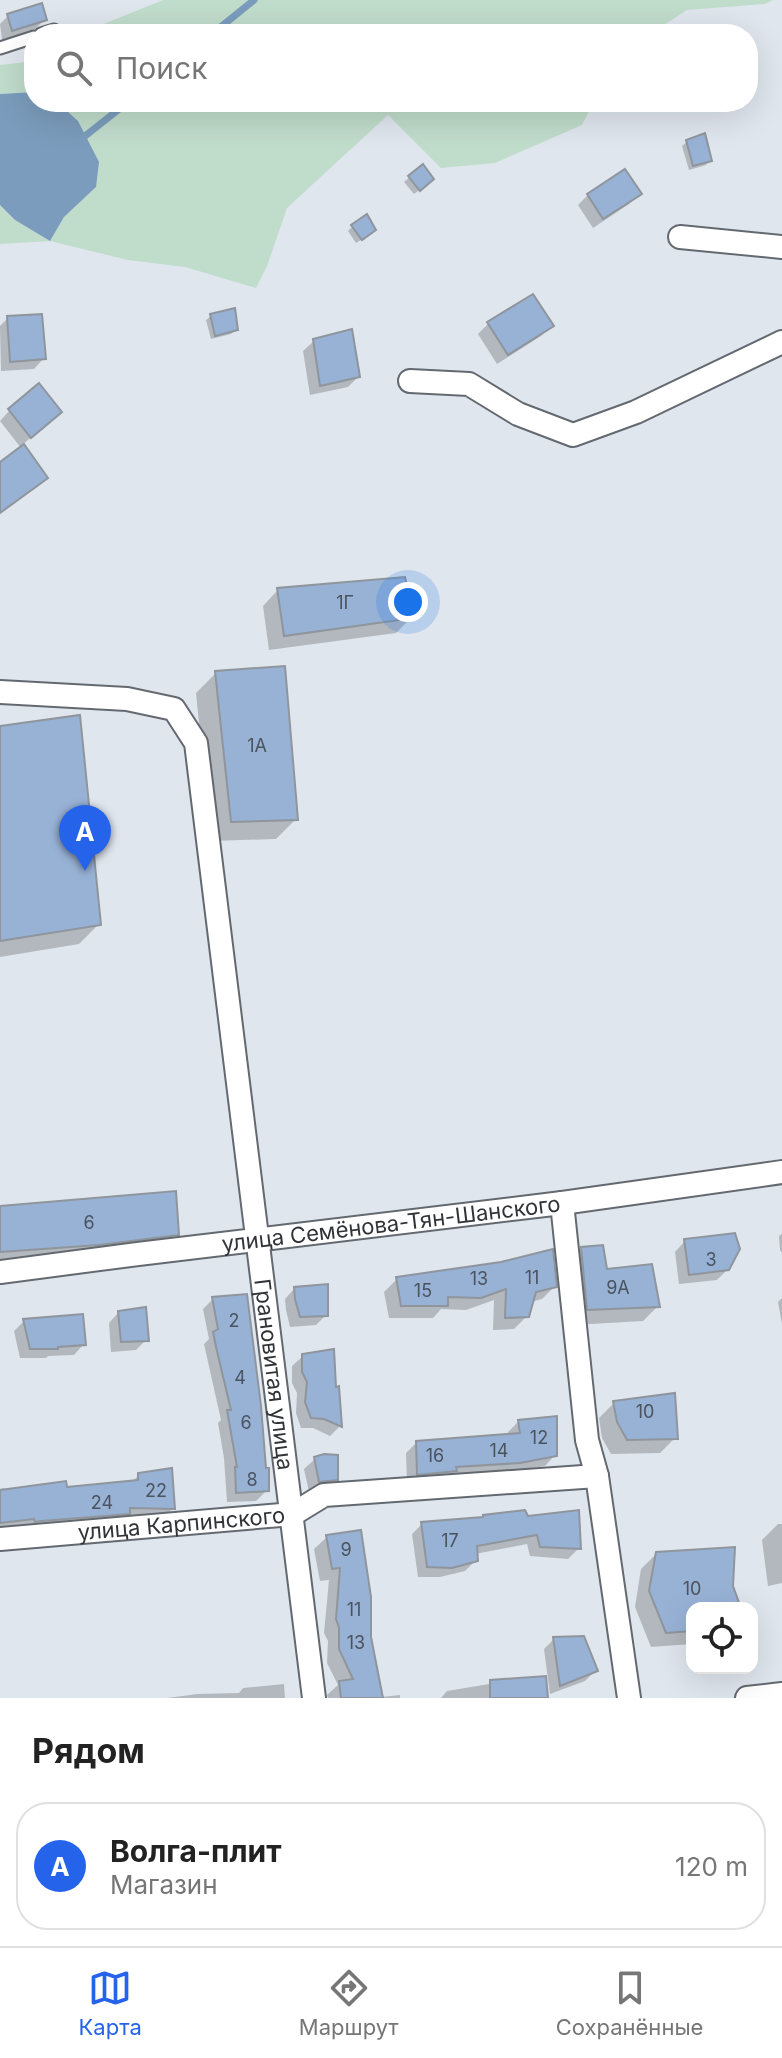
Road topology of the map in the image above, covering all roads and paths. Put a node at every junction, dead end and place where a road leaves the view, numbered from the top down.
1 (24, 40) edge
2 (0, 48) edge
3 (680, 237) dead end
4 (782, 247) edge
5 (782, 342) edge
6 (410, 381) dead end
7 (0, 692) edge
8 (782, 1172) edge
9 (562, 1203) junction
10 (257, 1240) junction
11 (0, 1272) edge
12 (597, 1476) junction
13 (293, 1514) junction
14 (0, 1539) edge
15 (782, 1694) edge
16 (314, 1698) edge
17 (629, 1698) edge
18 (747, 1698) edge

1 - 2 lane
3 - 4 street
5 - 6 street
7 - 10 street, Грановитая улица
8 - 9 street, улица Семёнова-Тян-Шанского
9 - 10 street, улица Семёнова-Тян-Шанского
9 - 12 street
10 - 11 street, улица Семёнова-Тян-Шанского
10 - 13 street, Грановитая улица
12 - 13 street, улица Карпинского
12 - 17 street
13 - 14 street, улица Карпинского
13 - 16 street, Грановитая улица
15 - 18 street

